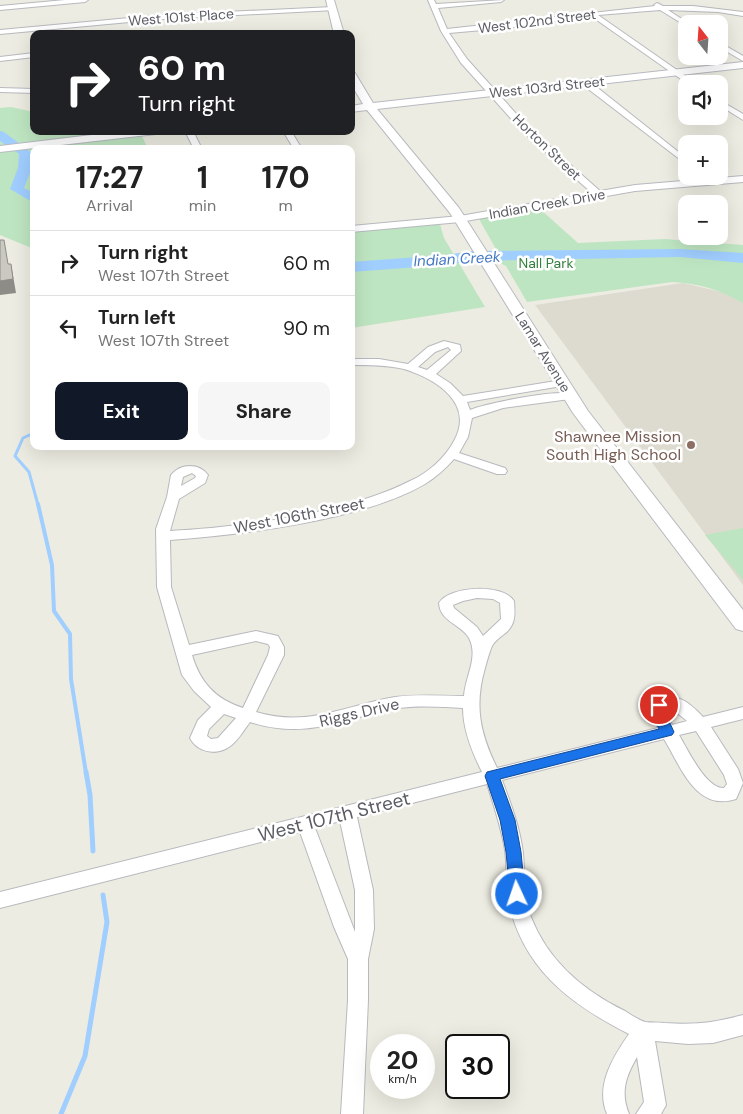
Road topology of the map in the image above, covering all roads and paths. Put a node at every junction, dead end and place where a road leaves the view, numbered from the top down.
1 (85, 0) edge
2 (501, 0) edge
3 (651, 0) edge
4 (432, 3) edge
5 (331, 4) edge
6 (660, 7) junction
7 (0, 8) edge
8 (592, 14) junction
9 (743, 14) edge
10 (678, 19) edge
11 (338, 30) edge
12 (444, 31) junction
13 (0, 32) edge
14 (728, 50) edge
15 (30, 55) edge
16 (0, 59) edge
17 (743, 59) edge
18 (743, 65) edge
19 (676, 72) junction
20 (680, 75) edge
21 (355, 82) edge
22 (586, 82) junction
23 (0, 90) edge
24 (30, 91) edge
25 (493, 93) junction
26 (370, 107) junction
27 (728, 108) edge
28 (355, 109) edge
29 (743, 118) edge
30 (100, 135) edge
31 (30, 145) edge
32 (32, 145) edge
33 (0, 149) edge
34 (678, 156) edge
35 (728, 178) edge
36 (743, 178) edge
37 (678, 183) edge
38 (598, 194) junction
39 (460, 219) junction
40 (355, 229) edge
41 (474, 241) joint
42 (355, 362) edge
43 (410, 368) junction
44 (429, 374) junction
45 (566, 390) junction
46 (460, 400) junction
47 (467, 416) junction
48 (451, 454) junction
49 (501, 471) dead end
50 (173, 497) dead end
51 (164, 536) junction
52 (743, 624) edge
53 (182, 652) junction
54 (480, 658) junction
55 (472, 702) junction
56 (221, 706) junction
57 (743, 713) edge
58 (247, 715) junction
59 (698, 724) junction
60 (668, 732) junction
61 (492, 776) junction
62 (347, 813) junction
63 (304, 823) junction
64 (0, 900) edge
65 (358, 959) junction
66 (743, 1025) edge
67 (644, 1031) junction
68 (352, 1114) edge
69 (618, 1114) edge
70 (647, 1114) edge

1 - 7 street
2 - 4 street
3 - 6 street
4 - 12 street, Horton Street
5 - 11 street
5 - 13 street, West 101st Place
6 - 8 street, West 102nd Street
6 - 9 street, West 102nd Street
6 - 10 street
8 - 12 street, West 102nd Street
8 - 19 street
12 - 25 street, Horton Street
14 - 17 street
15 - 16 street
18 - 19 main road, West 103rd Street
19 - 20 street
19 - 22 main road, West 103rd Street
21 - 26 street, Lamar Avenue
22 - 25 main road, West 103rd Street
22 - 34 street
23 - 24 street
25 - 26 main road, West 103rd Street
25 - 38 street, Horton Street
26 - 28 main road, West 103rd Street
26 - 39 street, Lamar Avenue
27 - 29 street
30 - 32 street
31 - 33 street
35 - 36 street, Indian Creek Drive
37 - 38 street, Indian Creek Drive
38 - 39 street, Indian Creek Drive
39 - 40 street, Indian Creek Drive
39 - 41 main road, Lamar Avenue
41 - 45 street, Lamar Avenue
42 - 43 street
43 - 44 street
43 - 44 street
44 - 46 street
45 - 46 street
45 - 47 street
45 - 52 street, Lamar Avenue
46 - 47 street
47 - 48 street, West 106th Street
48 - 49 street
48 - 51 street, West 106th Street
50 - 51 street, Riggs Drive
51 - 53 street, Riggs Drive
53 - 56 street, Riggs Drive
53 - 58 street
54 - 54 street
54 - 55 street
55 - 58 street, Riggs Drive
55 - 61 street
56 - 58 street, Riggs Drive
56 - 58 street
57 - 59 street, West 107th Street
59 - 60 street, West 107th Street
59 - 60 street
59 - 60 street
60 - 61 street, West 107th Street
61 - 62 street, West 107th Street
61 - 67 street
62 - 63 street, West 107th Street
62 - 65 street
63 - 64 street, West 107th Street
63 - 65 street
65 - 68 street
66 - 67 street
67 - 69 street
67 - 70 street

